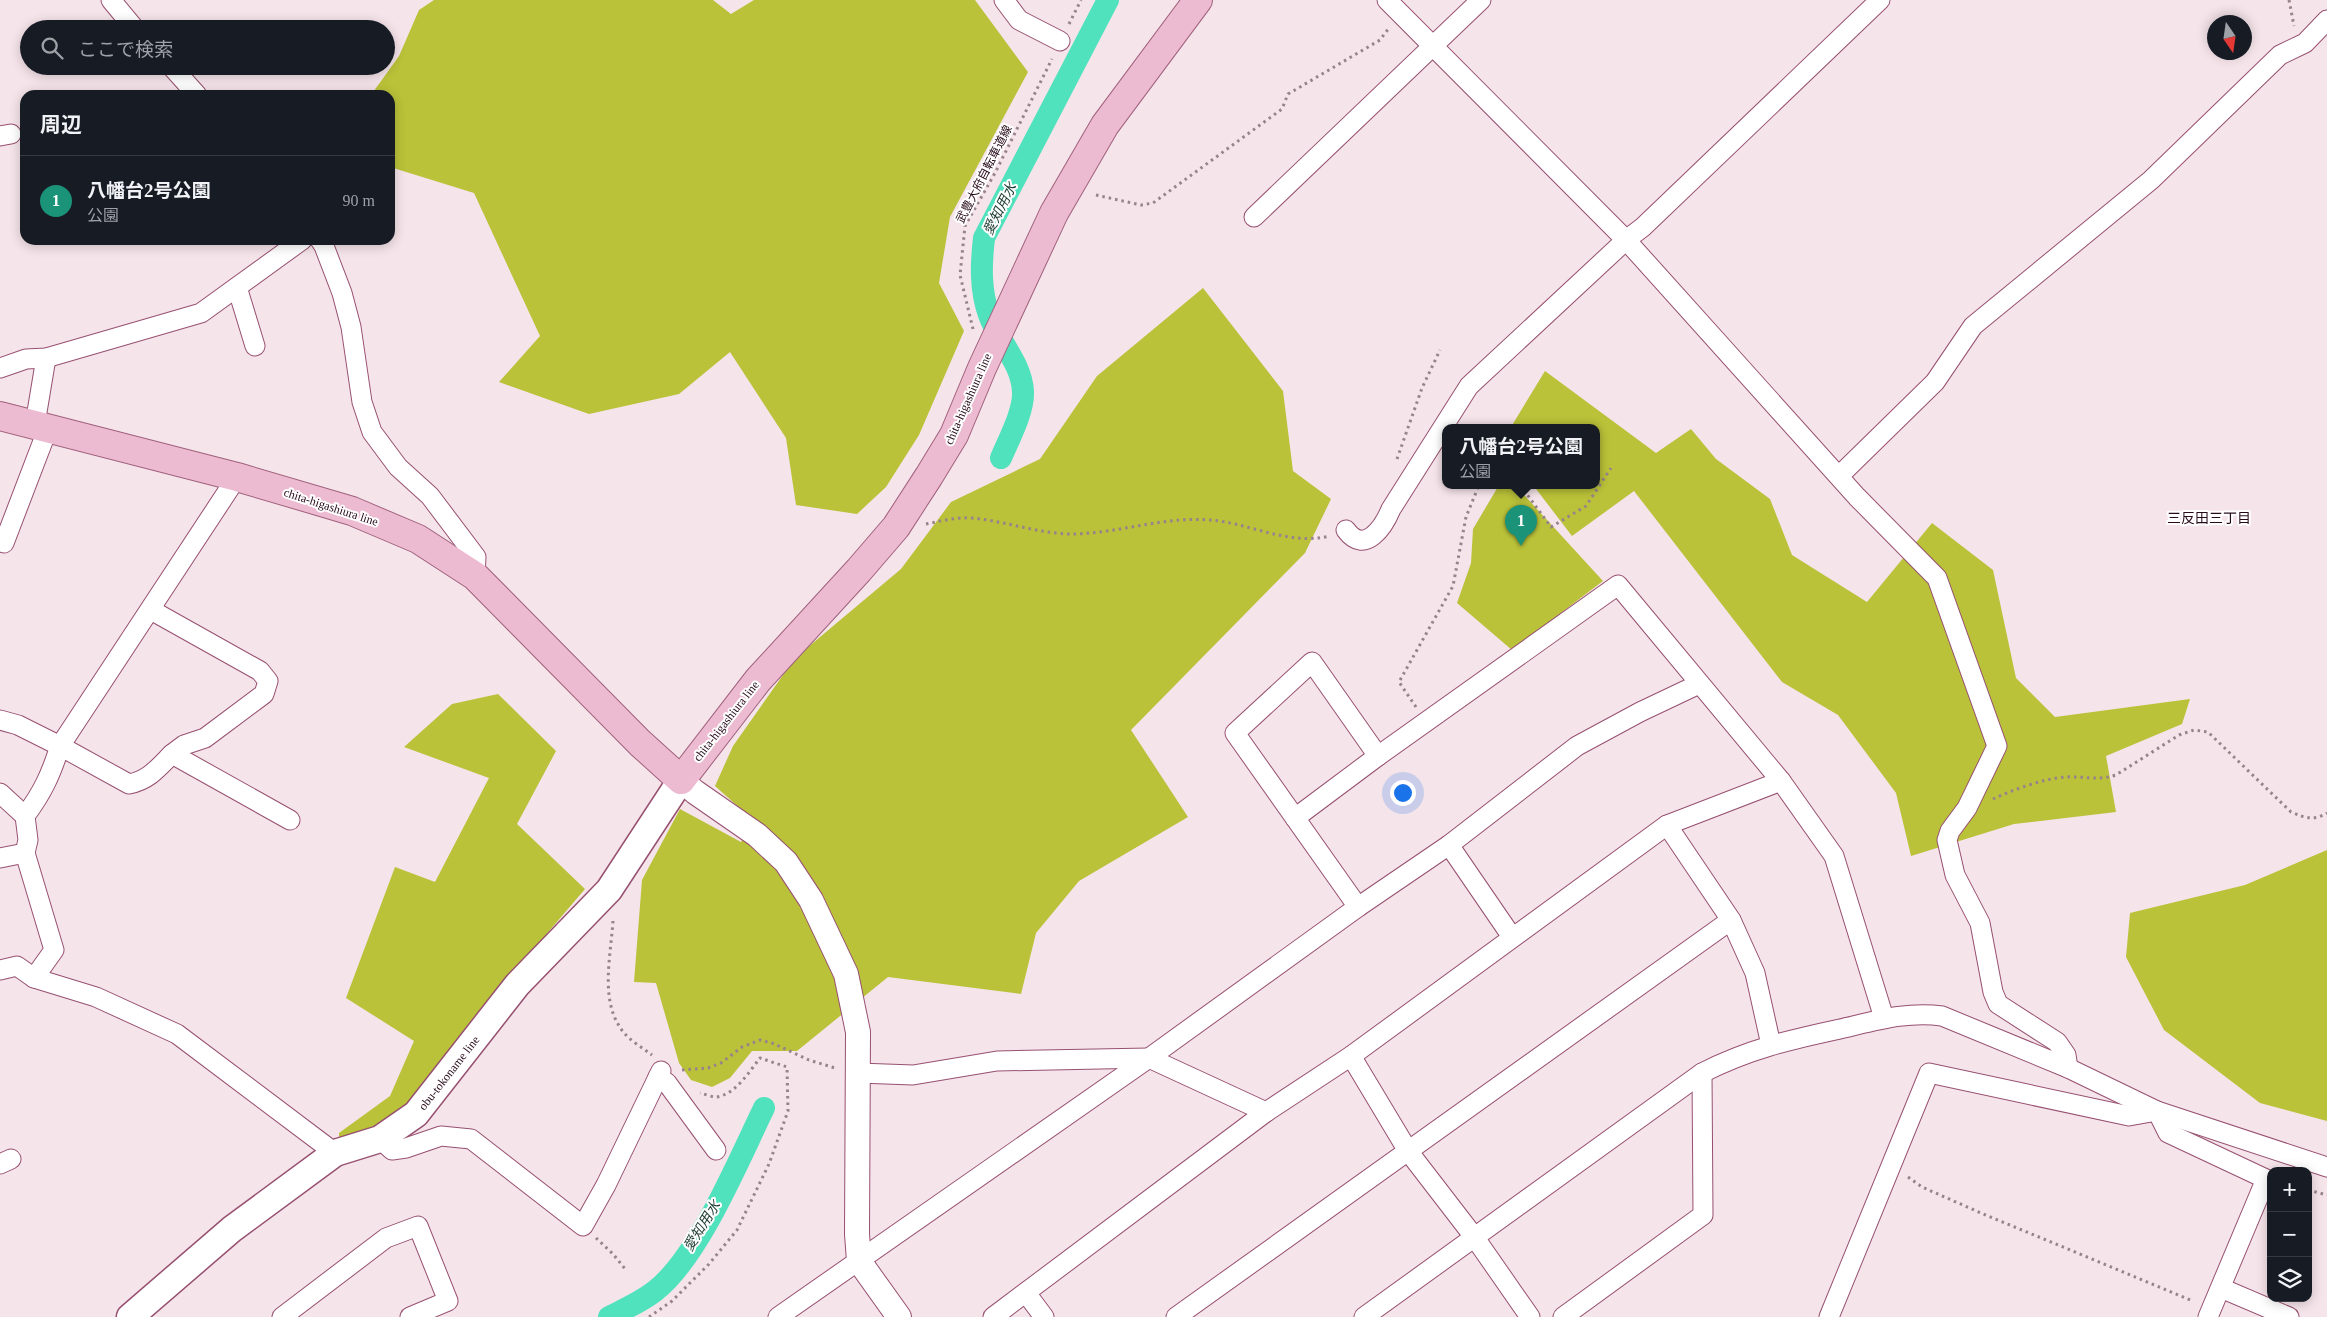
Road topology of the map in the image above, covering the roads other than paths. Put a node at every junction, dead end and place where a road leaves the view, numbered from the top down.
1 (111, 0) edge
2 (1004, 0) edge
3 (1198, 0) edge
4 (1480, 0) edge
5 (1880, 0) edge
6 (1393, 6) edge
7 (128, 20) edge
8 (2327, 20) edge
9 (1060, 41) road end
10 (1432, 47) junction
11 (179, 75) edge
12 (193, 90) edge
13 (1254, 217) dead end
14 (1626, 240) junction
15 (295, 245) edge
16 (323, 245) edge
17 (237, 287) junction
18 (255, 346) dead end
19 (46, 358) junction
20 (0, 368) edge
21 (0, 416) edge
22 (1445, 424) edge
23 (41, 426) junction
24 (1442, 429) edge
25 (1840, 475) junction
26 (237, 477) junction
27 (1346, 530) road end
28 (4, 542) dead end
29 (475, 576) junction
30 (151, 610) junction
31 (1699, 684) junction
32 (0, 720) edge
33 (60, 746) junction
34 (172, 754) junction
35 (1378, 756) junction
36 (681, 780) junction
37 (1781, 781) junction
38 (0, 793) edge
39 (26, 816) junction
40 (1295, 818) junction
41 (290, 820) dead end
42 (1667, 824) junction
43 (1449, 845) junction
44 (25, 853) junction
45 (0, 858) edge
46 (1358, 907) junction
47 (1731, 920) junction
48 (1512, 937) junction
49 (0, 970) edge
50 (34, 978) junction
51 (1884, 1018) junction
52 (1771, 1045) junction
53 (1351, 1056) junction
54 (1149, 1058) junction
55 (2068, 1068) junction
56 (858, 1072) junction
57 (1702, 1073) junction
58 (2157, 1111) junction
59 (1266, 1112) junction
60 (380, 1139) junction
61 (716, 1150) dead end
62 (1408, 1151) junction
63 (335, 1153) junction
64 (2327, 1167) edge
65 (1475, 1238) junction
66 (859, 1261) junction
67 (2221, 1288) junction
68 (1026, 1293) junction
69 (2210, 1314) edge
70 (130, 1317) edge
71 (282, 1317) edge
72 (410, 1317) edge
73 (778, 1317) edge
74 (900, 1317) edge
75 (993, 1317) edge
76 (1044, 1317) edge
77 (1176, 1317) edge
78 (1364, 1317) edge
79 (1530, 1317) edge
80 (1562, 1317) edge
81 (1829, 1317) edge
82 (2289, 1317) edge

1 - 7 street
2 - 9 street
3 - 36 main road, chita-higashiura line
4 - 10 street
5 - 14 street
6 - 10 street
8 - 25 street
10 - 13 street
10 - 14 street
11 - 12 street
14 - 22 street
14 - 25 street
15 - 17 street
16 - 29 street
17 - 18 street
17 - 19 street
19 - 20 street
19 - 23 street
21 - 23 main road, chita-higashiura line
23 - 26 main road, chita-higashiura line
23 - 28 street
24 - 27 street
25 - 55 street
26 - 29 main road, chita-higashiura line
26 - 30 street
29 - 36 main road, chita-higashiura line
30 - 33 street
30 - 34 street
31 - 35 street
31 - 37 street
31 - 43 street
32 - 33 street
33 - 34 street
33 - 39 street
34 - 41 street
35 - 40 street
35 - 40 street
36 - 56 street
36 - 60 main road, obu-tokoname line
37 - 42 street
37 - 51 street
38 - 39 street
39 - 44 street
40 - 46 street
42 - 47 street
42 - 48 street
43 - 46 street
43 - 48 street
44 - 45 street
44 - 50 street
46 - 54 street
47 - 52 street
47 - 62 street
48 - 53 street
49 - 50 street
50 - 63 street
51 - 52 street
51 - 55 street
52 - 57 street
53 - 59 street
53 - 62 street
54 - 56 street
54 - 59 street
54 - 66 street
55 - 58 street
56 - 66 street
57 - 65 street
57 - 80 street
58 - 64 street
58 - 67 street
58 - 81 street
59 - 68 street
60 - 61 street
60 - 63 main road, obu-tokoname line
62 - 65 street
62 - 77 street
63 - 70 main road, obu-tokoname line
65 - 78 street
65 - 79 street
66 - 73 street
66 - 74 street
67 - 69 street
67 - 82 street
68 - 75 street
68 - 76 street
71 - 72 street

